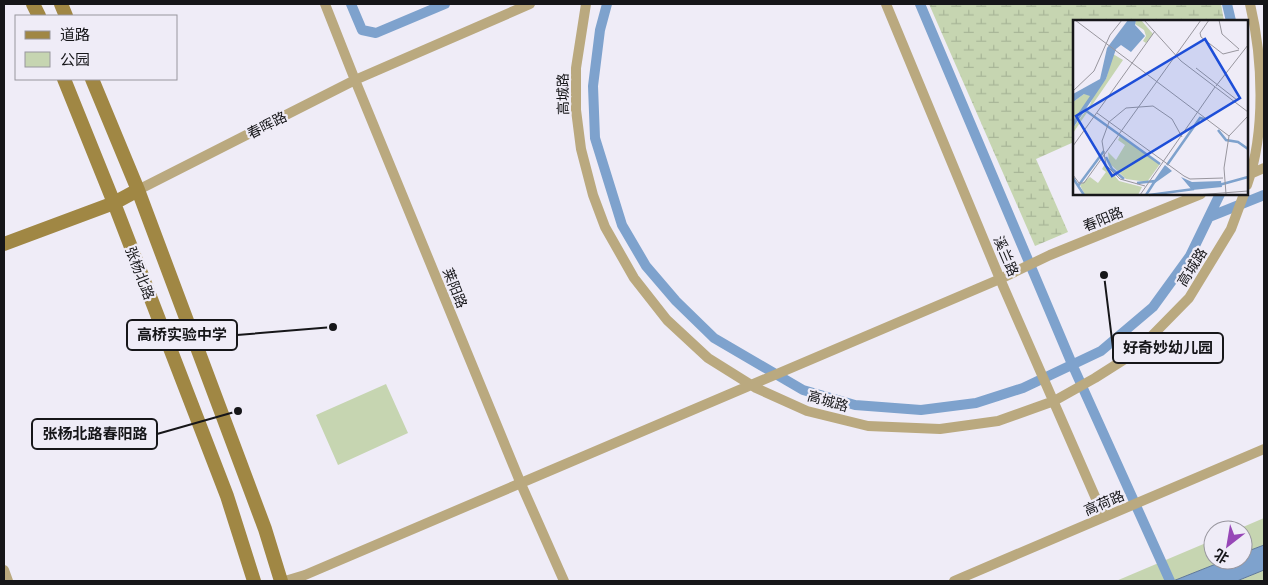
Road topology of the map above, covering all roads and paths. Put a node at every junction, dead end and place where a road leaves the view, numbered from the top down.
1 (325, 4) edge
2 (530, 4) edge
3 (586, 4) edge
4 (886, 4) edge
5 (1250, 4) edge
6 (64, 80) edge
7 (92, 80) edge
8 (355, 80) junction
9 (1264, 168) edge
10 (1249, 174) edge
11 (138, 190) junction
12 (1199, 195) edge
13 (1244, 195) edge
14 (114, 202) junction
15 (4, 244) edge
16 (1000, 279) junction
17 (751, 386) junction
18 (1054, 401) junction
19 (1264, 449) edge
20 (521, 484) junction
21 (1104, 517) junction
22 (4, 570) edge
23 (8, 581) edge
24 (254, 581) edge
25 (281, 581) edge
26 (286, 581) edge
27 (564, 581) edge
28 (954, 581) edge

1 - 8 street, 莱阳路
2 - 8 street, 春晖路
3 - 17 street, 高城路
4 - 16 street, 溪兰路
5 - 10 street
6 - 14 main road, 张杨北路
7 - 11 main road, 张杨北路
8 - 11 street, 春晖路
8 - 20 street, 莱阳路
9 - 10 street
11 - 14 main road, 春晖路
11 - 25 main road, 张杨北路
12 - 16 street, 春阳路
13 - 18 street, 高城路
14 - 15 main road, 春晖路
14 - 24 main road, 张杨北路
16 - 17 street, 春阳路
16 - 18 street, 溪兰路
17 - 18 street, 高城路
17 - 20 street, 春阳路
18 - 21 street, 溪兰路
19 - 21 street, 高荷路
20 - 26 street, 春阳路
20 - 27 street, 莱阳路
21 - 28 street, 高荷路
22 - 23 street

